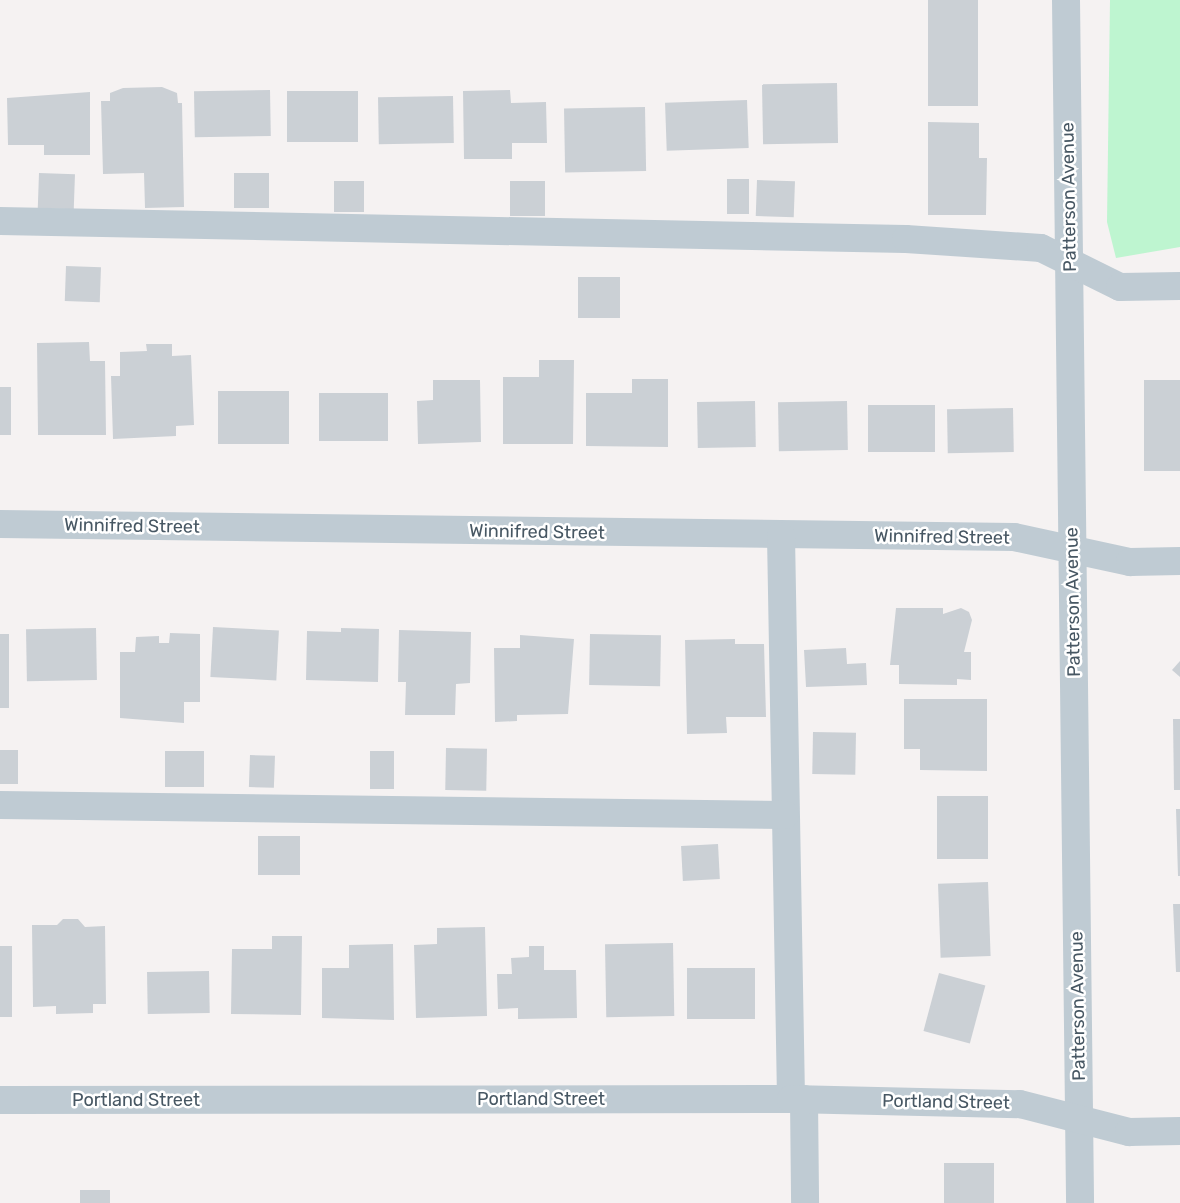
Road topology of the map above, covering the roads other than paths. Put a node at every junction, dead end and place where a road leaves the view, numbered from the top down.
1 (1066, 0) edge
2 (0, 221) edge
3 (1070, 264) junction
4 (1180, 286) edge
5 (0, 524) edge
6 (782, 536) junction
7 (1072, 548) junction
8 (1180, 561) edge
9 (0, 805) edge
10 (785, 814) junction
11 (798, 1099) junction
12 (0, 1100) edge
13 (1079, 1119) junction
14 (1180, 1131) edge
15 (805, 1203) edge
16 (1080, 1203) edge

1 - 3 street, Patterson Avenue
2 - 3 street
3 - 4 street
3 - 7 street, Patterson Avenue
5 - 6 street, Winnifred Street
6 - 7 street, Winnifred Street
6 - 10 street
7 - 8 street, Winnifred Street
7 - 13 street, Patterson Avenue
9 - 10 street
10 - 11 street
11 - 12 street, Portland Street
11 - 13 street, Portland Street
11 - 15 street
13 - 14 street, Portland Street
13 - 16 street, Patterson Avenue

